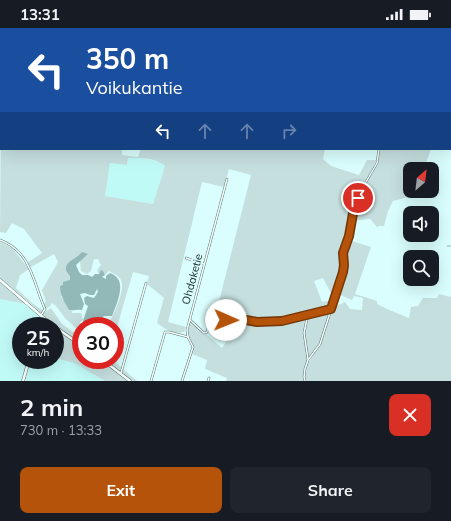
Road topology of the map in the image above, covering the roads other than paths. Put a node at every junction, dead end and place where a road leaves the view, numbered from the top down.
1 (379, 150) edge
2 (227, 180) dead end
3 (0, 240) edge
4 (186, 258) dead end
5 (204, 264) junction
6 (0, 280) edge
7 (146, 283) dead end
8 (331, 309) junction
9 (308, 314) junction
10 (41, 316) joint
11 (189, 319) junction
12 (188, 338) junction
13 (308, 360) junction
14 (26, 369) edge
15 (115, 369) edge
16 (121, 373) junction
17 (23, 381) edge
18 (130, 381) edge
19 (151, 381) edge
20 (182, 381) edge
21 (305, 381) edge

1 - 8 street
2 - 5 street, Ohdaketie
3 - 10 street
4 - 5 street
5 - 11 street, Ohdaketie
6 - 10 main road
7 - 16 street
8 - 9 street
8 - 13 street
9 - 11 street
9 - 13 street
11 - 12 street, Ohdaketie
12 - 19 street
12 - 20 street, Ohdaketie
13 - 21 street
14 - 17 main road
15 - 16 main road
16 - 18 main road

